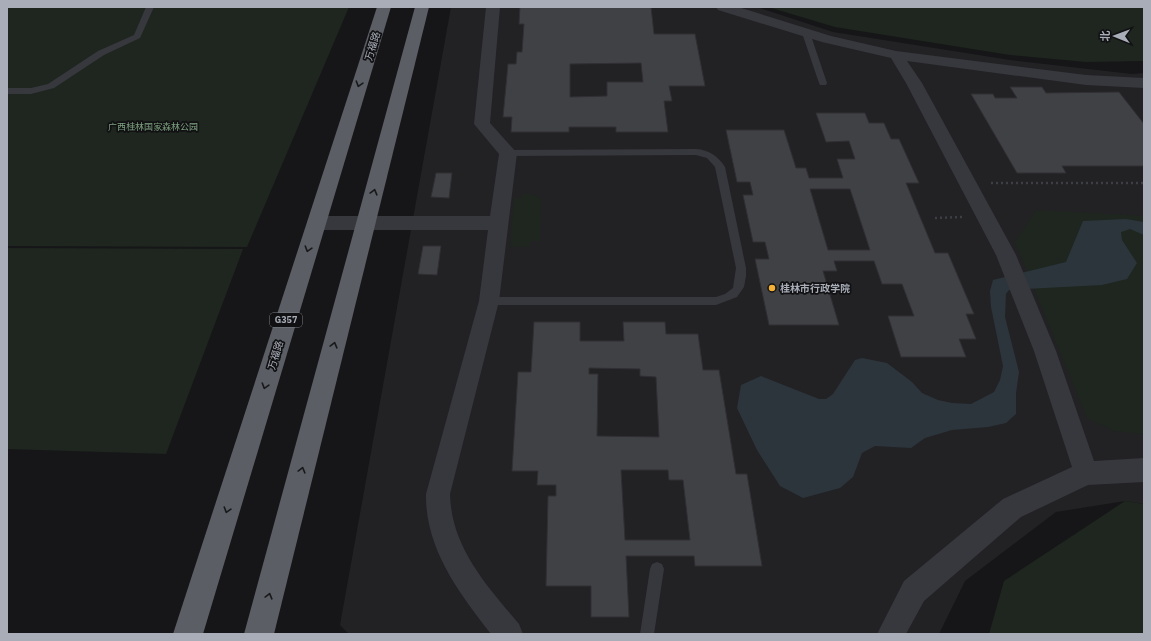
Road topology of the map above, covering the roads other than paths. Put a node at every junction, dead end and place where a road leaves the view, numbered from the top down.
1 (150, 7) edge
2 (384, 7) edge
3 (422, 7) edge
4 (493, 7) edge
5 (723, 7) edge
6 (806, 33) junction
7 (896, 55) junction
8 (823, 83) dead end
9 (1144, 83) edge
10 (7, 91) edge
11 (508, 153) junction
12 (316, 223) junction
13 (366, 223) junction
14 (498, 223) junction
15 (489, 301) junction
16 (1144, 470) edge
17 (1086, 473) junction
18 (657, 569) dead end
19 (188, 634) edge
20 (259, 634) edge
21 (510, 634) edge
22 (647, 634) edge
23 (891, 634) edge

1 - 10 lane
2 -> 12 highway, 万福路 / G357
13 -> 3 highway
4 - 11 street
5 - 6 street
6 - 7 street
6 - 8 lane
7 - 9 street
7 - 17 street
11 - 14 street
11 - 15 lane
12 - 13 street
12 -> 19 highway, 万福路 / G357
13 - 14 street
20 -> 13 highway
14 - 15 street
15 - 21 street
16 - 17 street
17 - 23 street
18 - 22 lane

